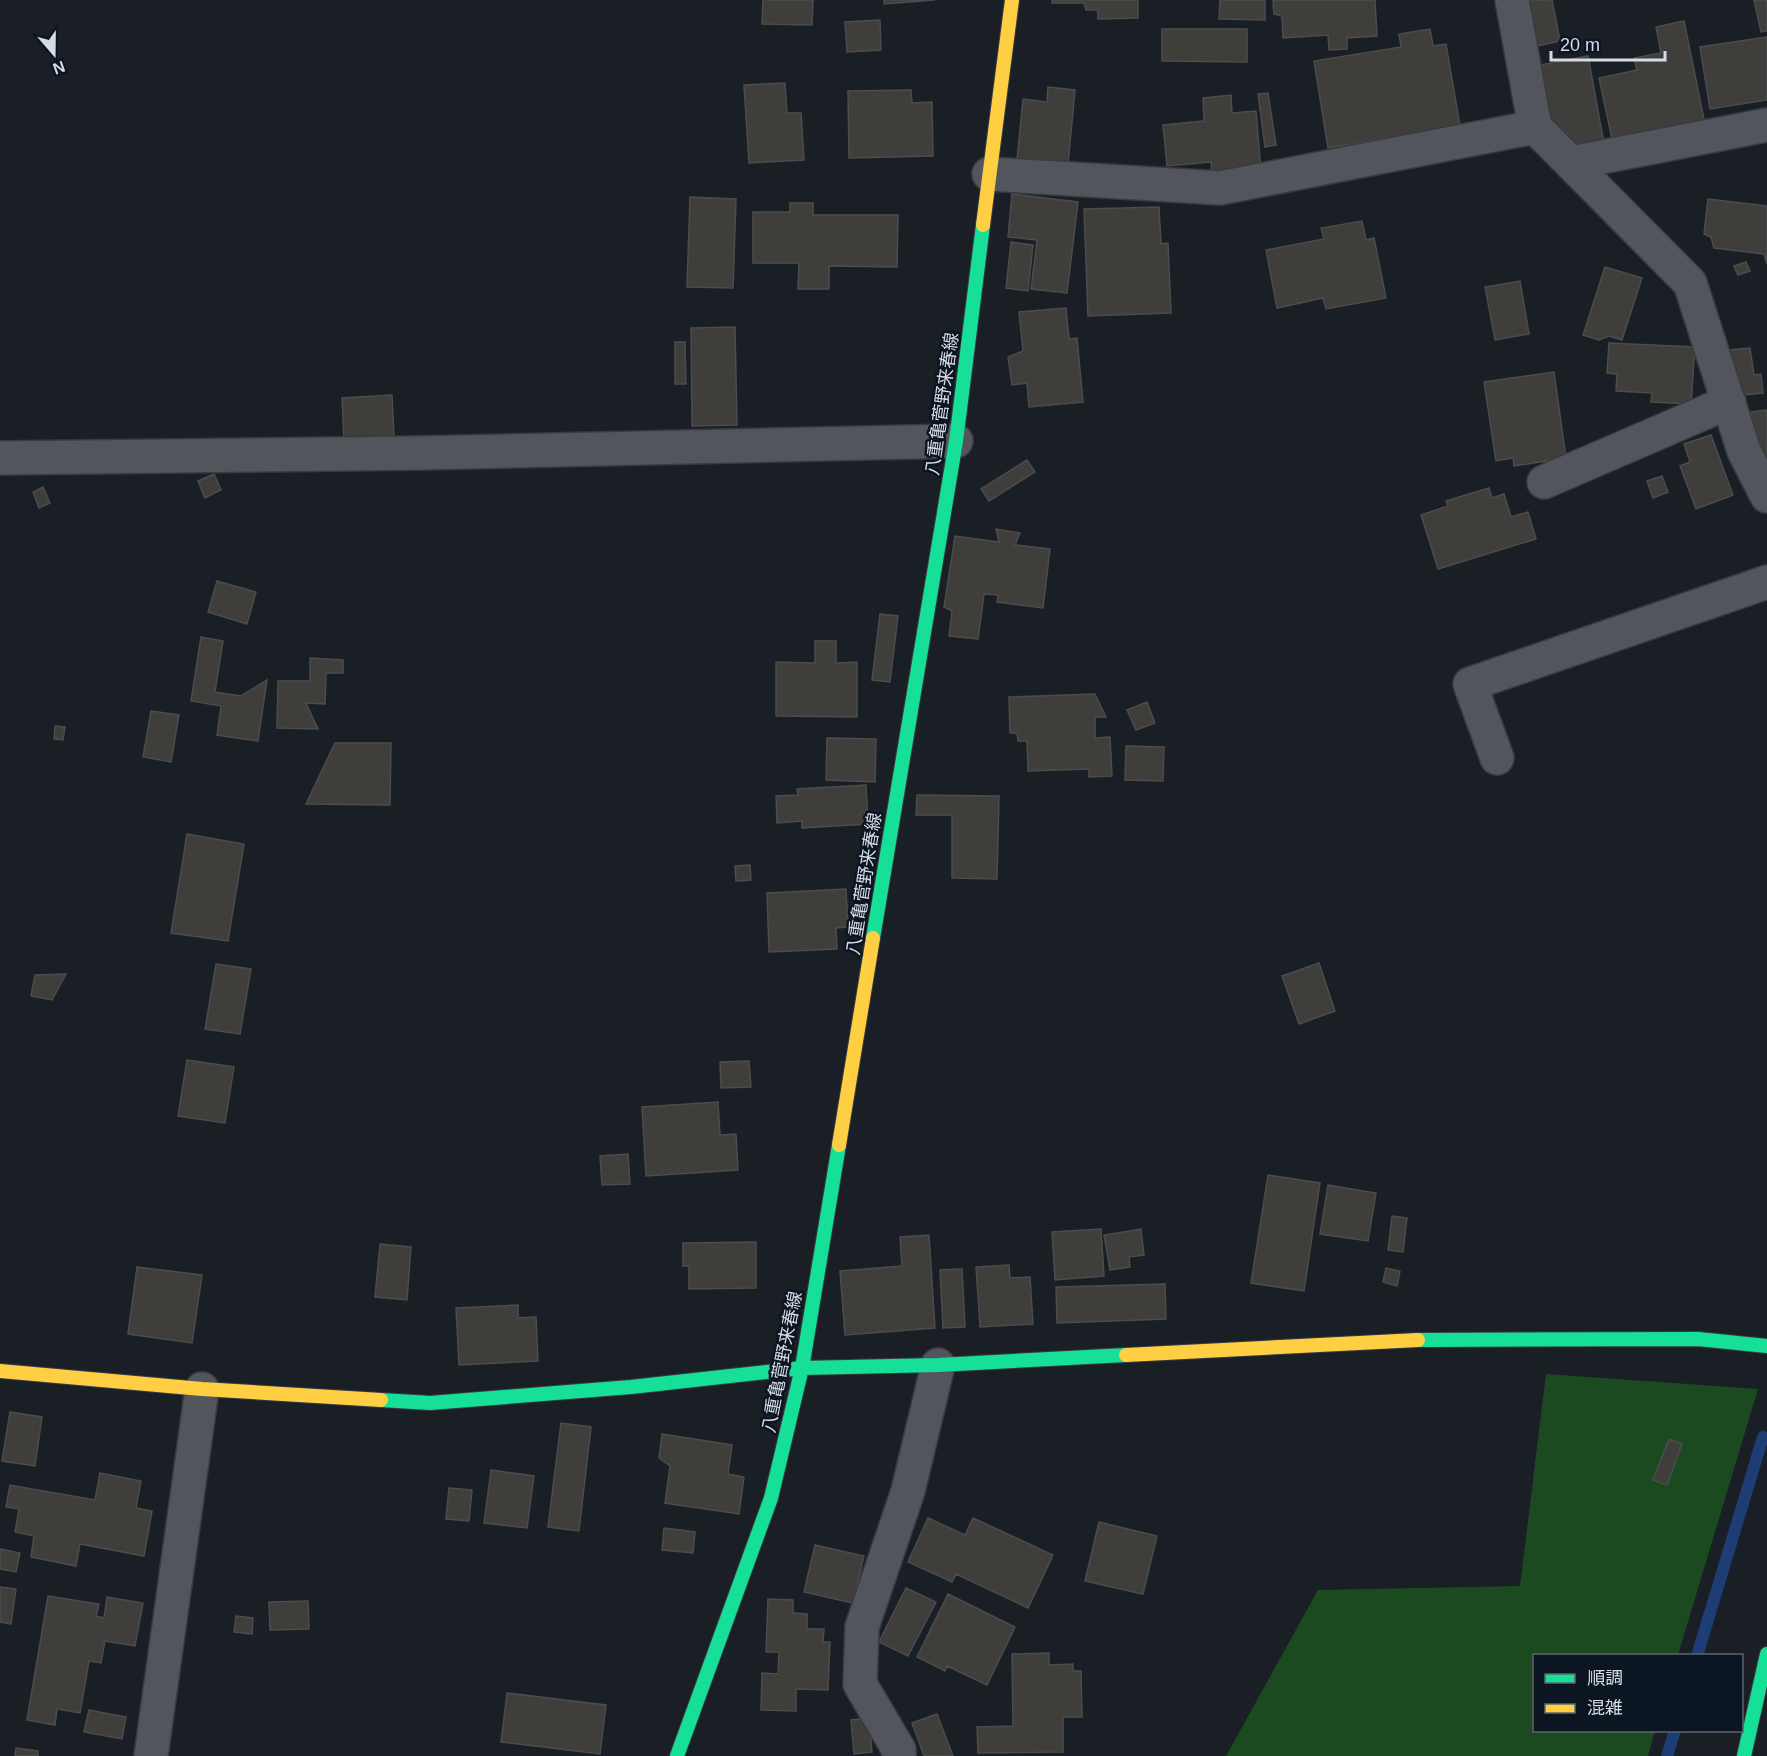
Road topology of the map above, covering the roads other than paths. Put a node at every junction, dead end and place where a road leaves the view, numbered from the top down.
1 (1012, 0) edge
2 (1512, 0) edge
3 (1767, 125) edge
4 (1535, 127) junction
5 (1571, 163) junction
6 (989, 174) junction
7 (1729, 402) junction
8 (956, 441) junction
9 (0, 458) edge
10 (1544, 482) dead end
11 (1767, 496) edge
12 (1767, 582) edge
13 (1497, 758) dead end
14 (1767, 1346) edge
15 (938, 1365) junction
16 (802, 1368) junction
17 (0, 1371) edge
18 (202, 1389) junction
19 (1767, 1654) edge
20 (151, 1756) edge
21 (677, 1756) edge
22 (899, 1756) edge
23 (1744, 1756) edge

1 - 6 street, 八重亀菅野来春線
2 - 4 street
3 - 5 street
4 - 5 street
4 - 6 street
5 - 7 street
6 - 8 street, 八重亀菅野来春線
7 - 10 street
7 - 11 street
8 - 9 street
8 - 16 street, 八重亀菅野来春線
12 - 13 street
14 - 15 street
15 - 16 street
15 - 22 street
16 - 18 street
16 - 21 street, 八重亀菅野来春線
17 - 18 street
18 - 20 street
19 - 23 street

